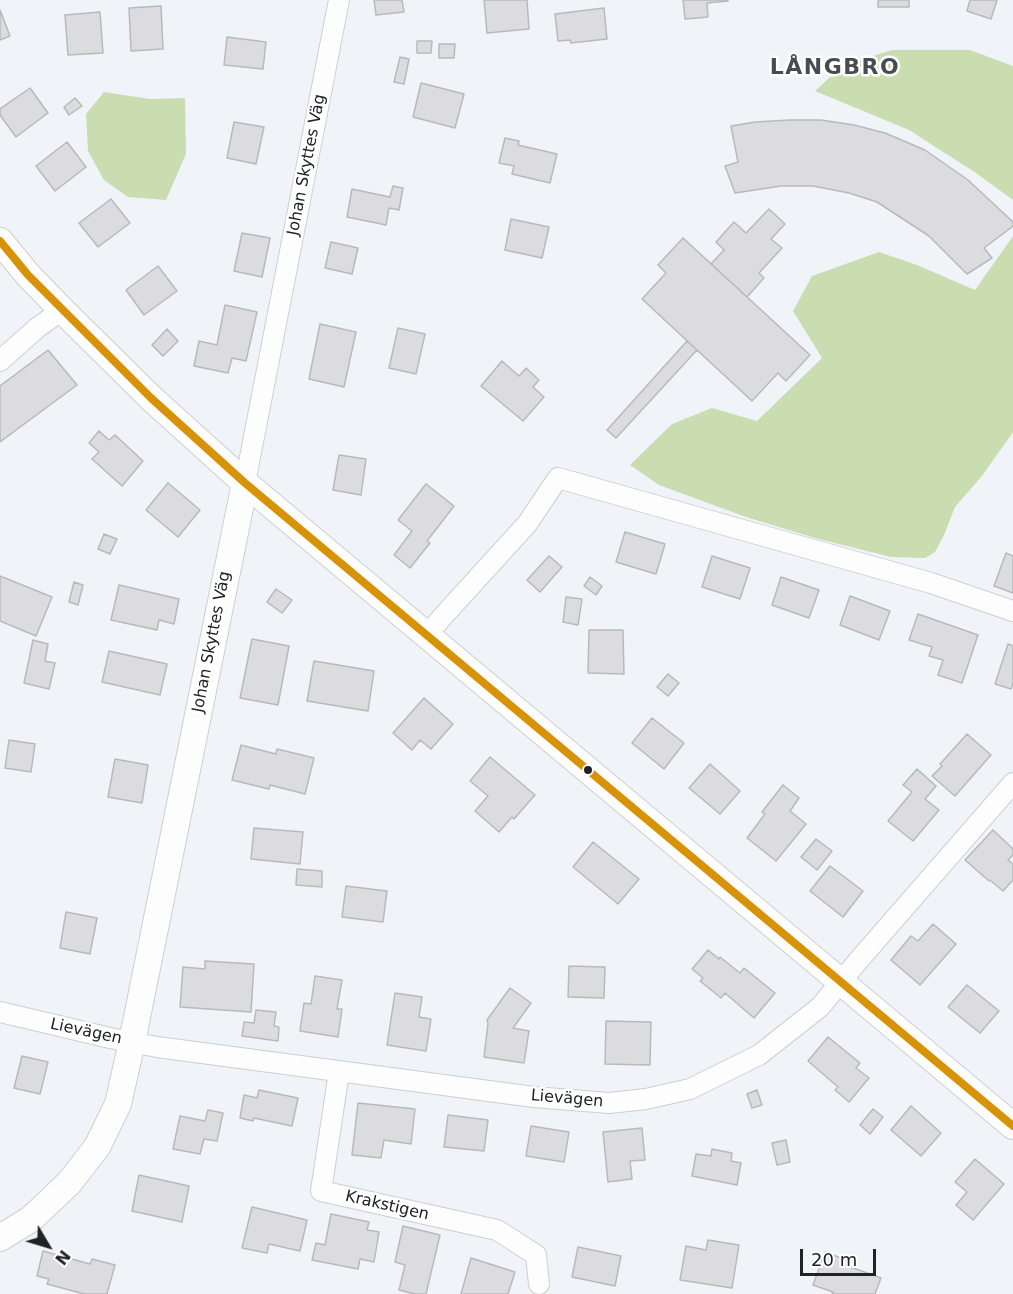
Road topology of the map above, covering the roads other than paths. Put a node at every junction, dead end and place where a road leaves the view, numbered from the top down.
1 (339, 0) edge
2 (0, 241) edge
3 (62, 310) junction
4 (0, 361) edge
5 (244, 483) junction
6 (1013, 611) edge
7 (426, 636) junction
8 (1013, 783) edge
9 (841, 982) junction
10 (0, 1012) edge
11 (132, 1041) junction
12 (339, 1072) junction
13 (1013, 1126) edge
14 (0, 1238) edge
15 (539, 1284) dead end

1 - 5 street, Johan Skyttes Väg
2 - 3 street
3 - 4 street
3 - 5 street
5 - 7 street
5 - 11 street, Johan Skyttes Väg
6 - 7 street
7 - 9 street
8 - 9 street, Lievägen
9 - 12 street, Lievägen
9 - 13 street
10 - 11 street, Lievägen
11 - 12 street, Lievägen
11 - 14 street, Johan Skyttes Väg
12 - 15 street, Krakstigen

